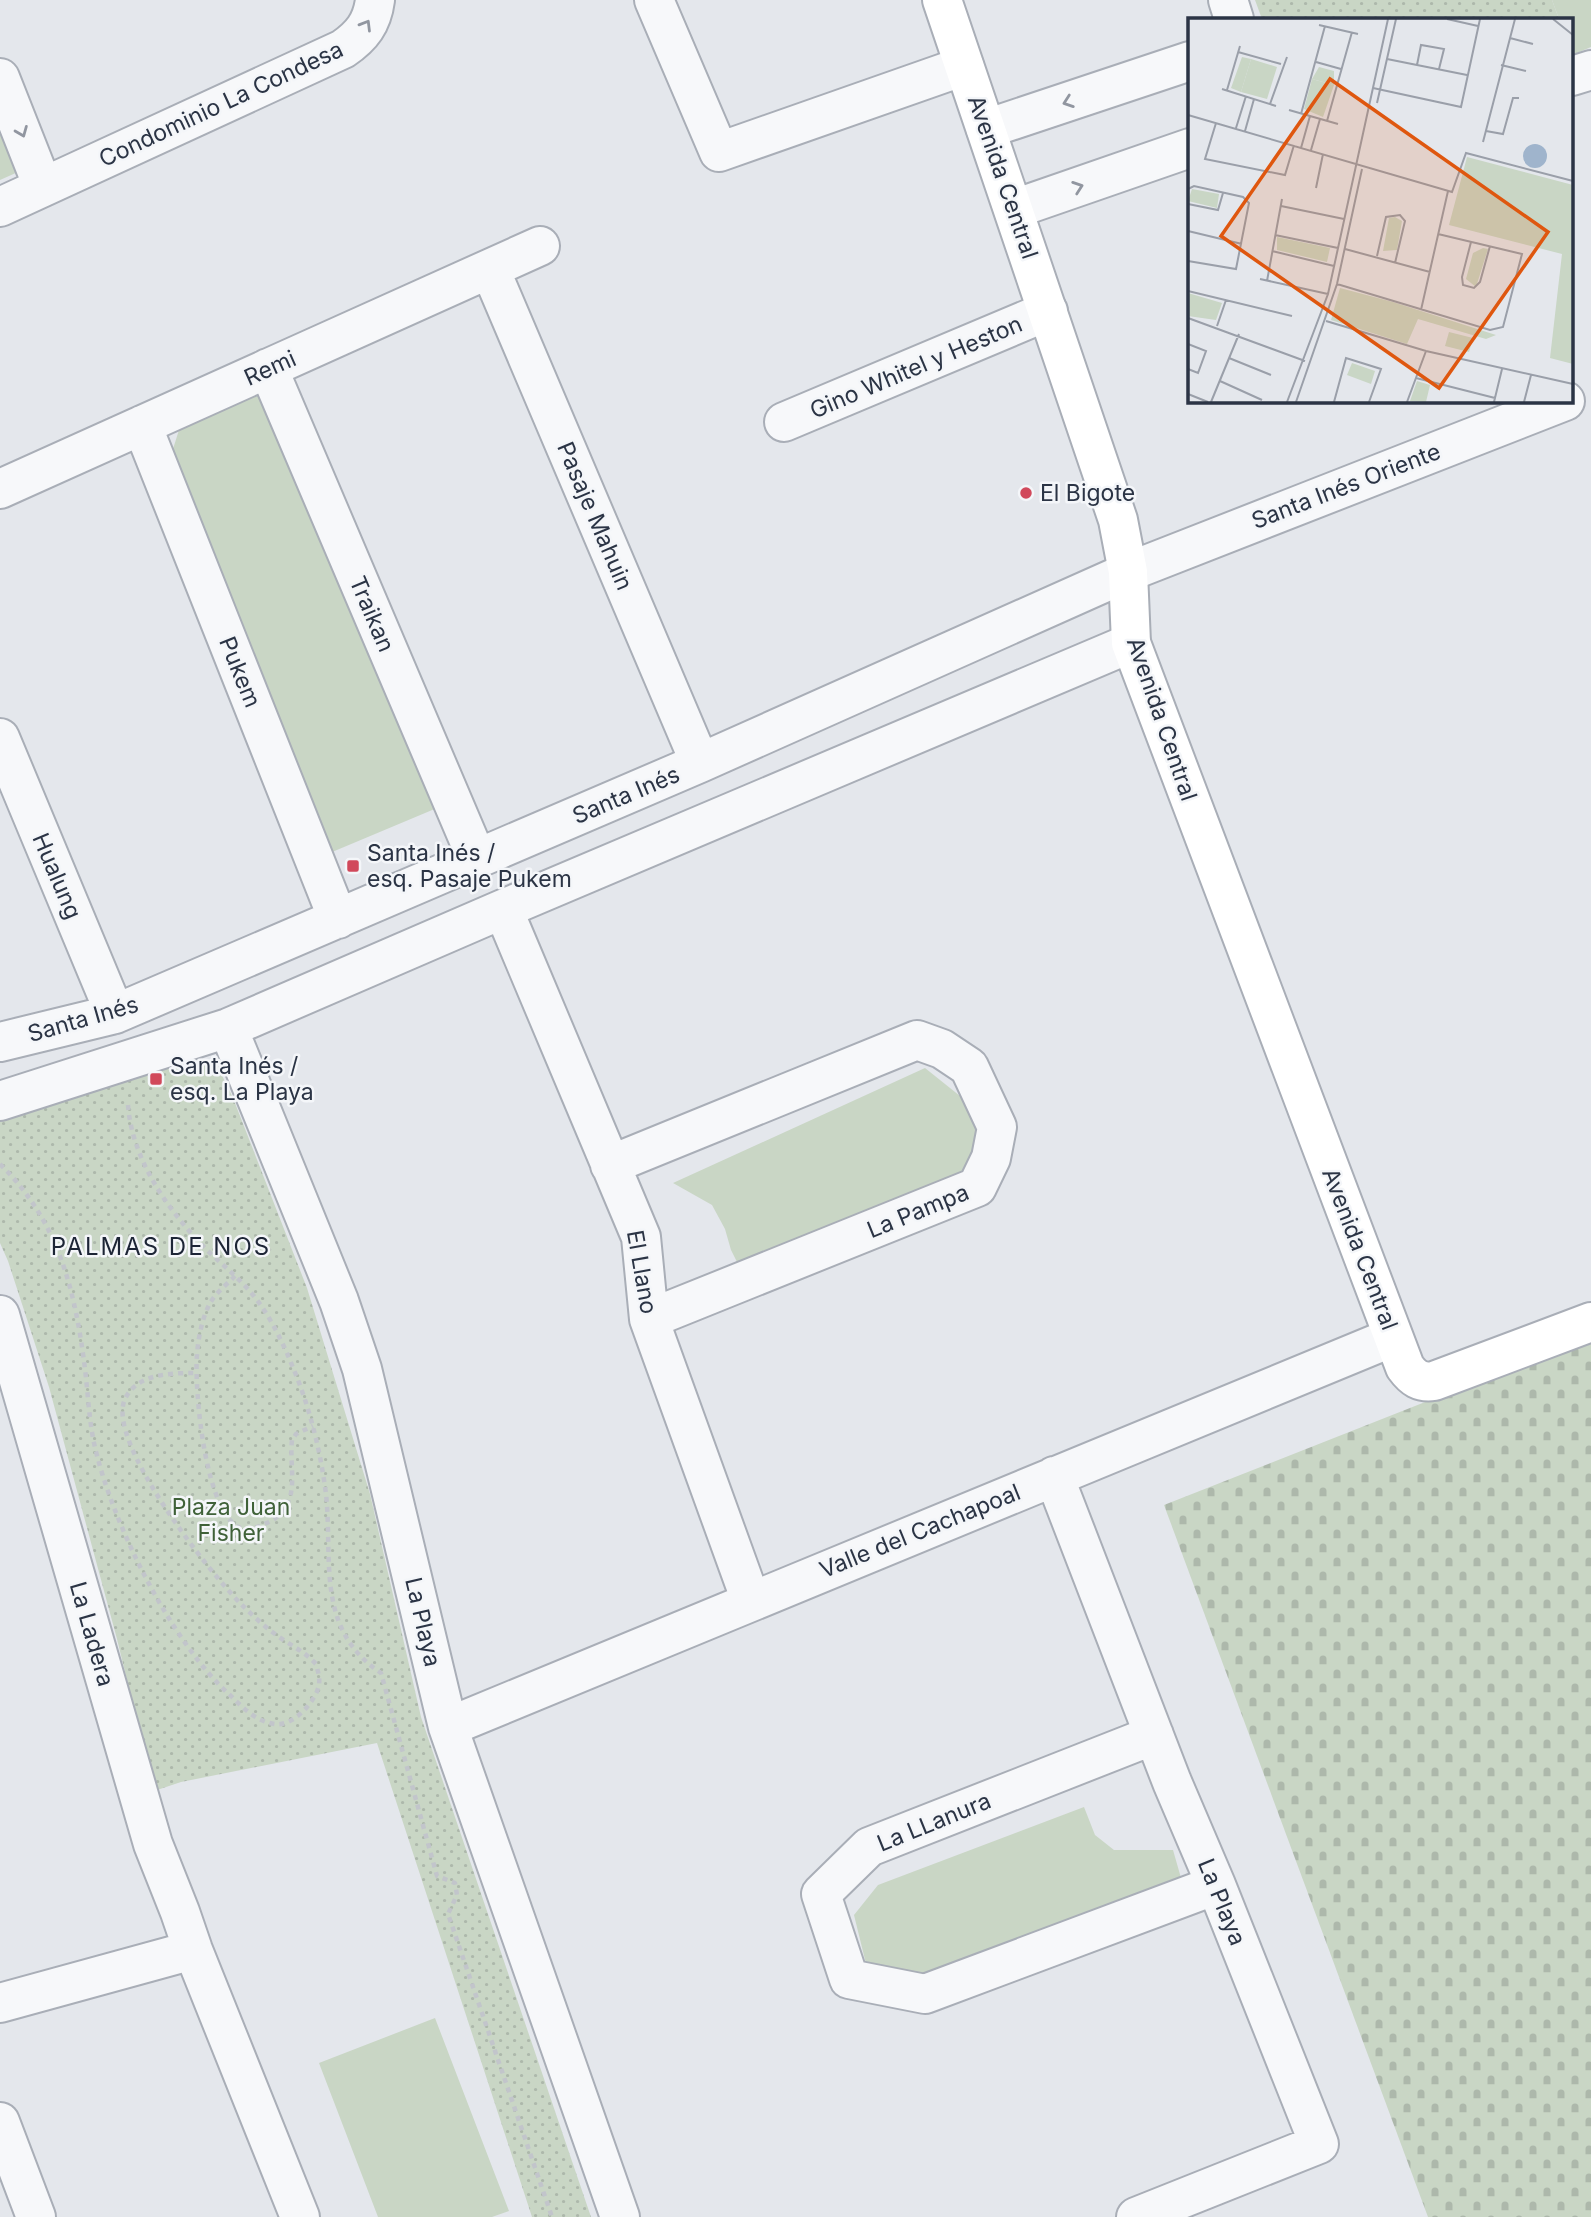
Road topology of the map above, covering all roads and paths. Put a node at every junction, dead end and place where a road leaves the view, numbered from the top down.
1 (375, 0) edge
2 (654, 0) edge
3 (942, 0) edge
4 (1228, 0) edge
5 (1234, 18) edge
6 (1188, 62) edge
7 (964, 66) junction
8 (1591, 69) edge
9 (1574, 75) edge
10 (0, 78) edge
11 (986, 129) junction
12 (1188, 149) edge
13 (43, 187) junction
14 (0, 207) edge
15 (1014, 209) junction
16 (540, 246) dead end
17 (490, 269) junction
18 (1048, 311) junction
19 (268, 368) junction
20 (1591, 390) edge
21 (1574, 397) edge
22 (1562, 402) edge
23 (784, 422) dead end
24 (142, 425) junction
25 (0, 489) edge
26 (1128, 572) junction
27 (1131, 643) junction
28 (0, 738) edge
29 (700, 763) junction
30 (477, 859) junction
31 (503, 909) junction
32 (338, 919) junction
33 (115, 1014) junction
34 (228, 1028) junction
35 (0, 1042) edge
36 (125, 1062) junction
37 (0, 1101) edge
38 (0, 1164) edge
39 (610, 1165) junction
40 (235, 1276) junction
41 (0, 1315) edge
42 (649, 1319) junction
43 (1591, 1322) edge
44 (1393, 1336) junction
45 (197, 1373) junction
46 (313, 1426) junction
47 (1054, 1476) junction
48 (751, 1601) junction
49 (448, 1727) junction
50 (1154, 1735) junction
51 (1216, 1885) junction
52 (193, 1950) junction
53 (0, 2003) edge
54 (0, 2122) edge
55 (36, 2217) edge
56 (300, 2217) edge
57 (552, 2217) edge
58 (620, 2217) edge
59 (1136, 2217) edge

13 -> 1 street, Condominio La Condesa
2 - 7 street
3 - 7 street, Avenida Central
4 - 5 street
6 -> 11 street
7 - 11 street, Avenida Central
8 - 9 street
10 -> 13 street
11 - 15 street, Avenida Central
15 -> 12 street
13 - 14 street, Condominio La Condesa
15 - 18 street, Avenida Central
16 - 17 street, Remi
17 - 19 street, Remi
17 - 29 street, Pasaje Mahuin
18 - 23 street, Gino Whitel y Heston
18 - 26 street, Avenida Central
19 - 24 street, Remi
19 - 30 street, Traikan
20 - 21 street
22 - 26 street, Santa Inés Oriente
24 - 25 street, Remi
24 - 32 street, Pukem
26 - 27 street, Avenida Central
26 - 29 street, Santa Inés
27 - 31 street
27 - 44 street, Avenida Central
28 - 33 street, Hualung
29 - 30 street, Santa Inés
30 - 32 street, Santa Inés
31 - 34 street
31 - 39 street, El Llano
32 - 33 street, Santa Inés
33 - 35 street, Santa Inés
34 - 36 street
34 - 49 street, La Playa
36 - 37 street
36 - 40 path
38 - 45 path
39 - 42 street, El Llano
39 - 42 street, La Pampa
40 - 45 path
40 - 46 path
41 - 52 street, La Ladera
42 - 48 street, El Llano
43 - 44 street, Avenida Central
44 - 47 street, Valle del Cachapoal
45 - 46 path
46 - 57 path
47 - 48 street, Valle del Cachapoal
47 - 50 street, La Playa
48 - 49 street, Valle del Cachapoal
49 - 58 street, La Playa
50 - 51 street, La Playa
50 - 51 street, La LLanura
51 - 59 street, La Playa
52 - 53 street
52 - 56 street, La Ladera
54 - 55 street

